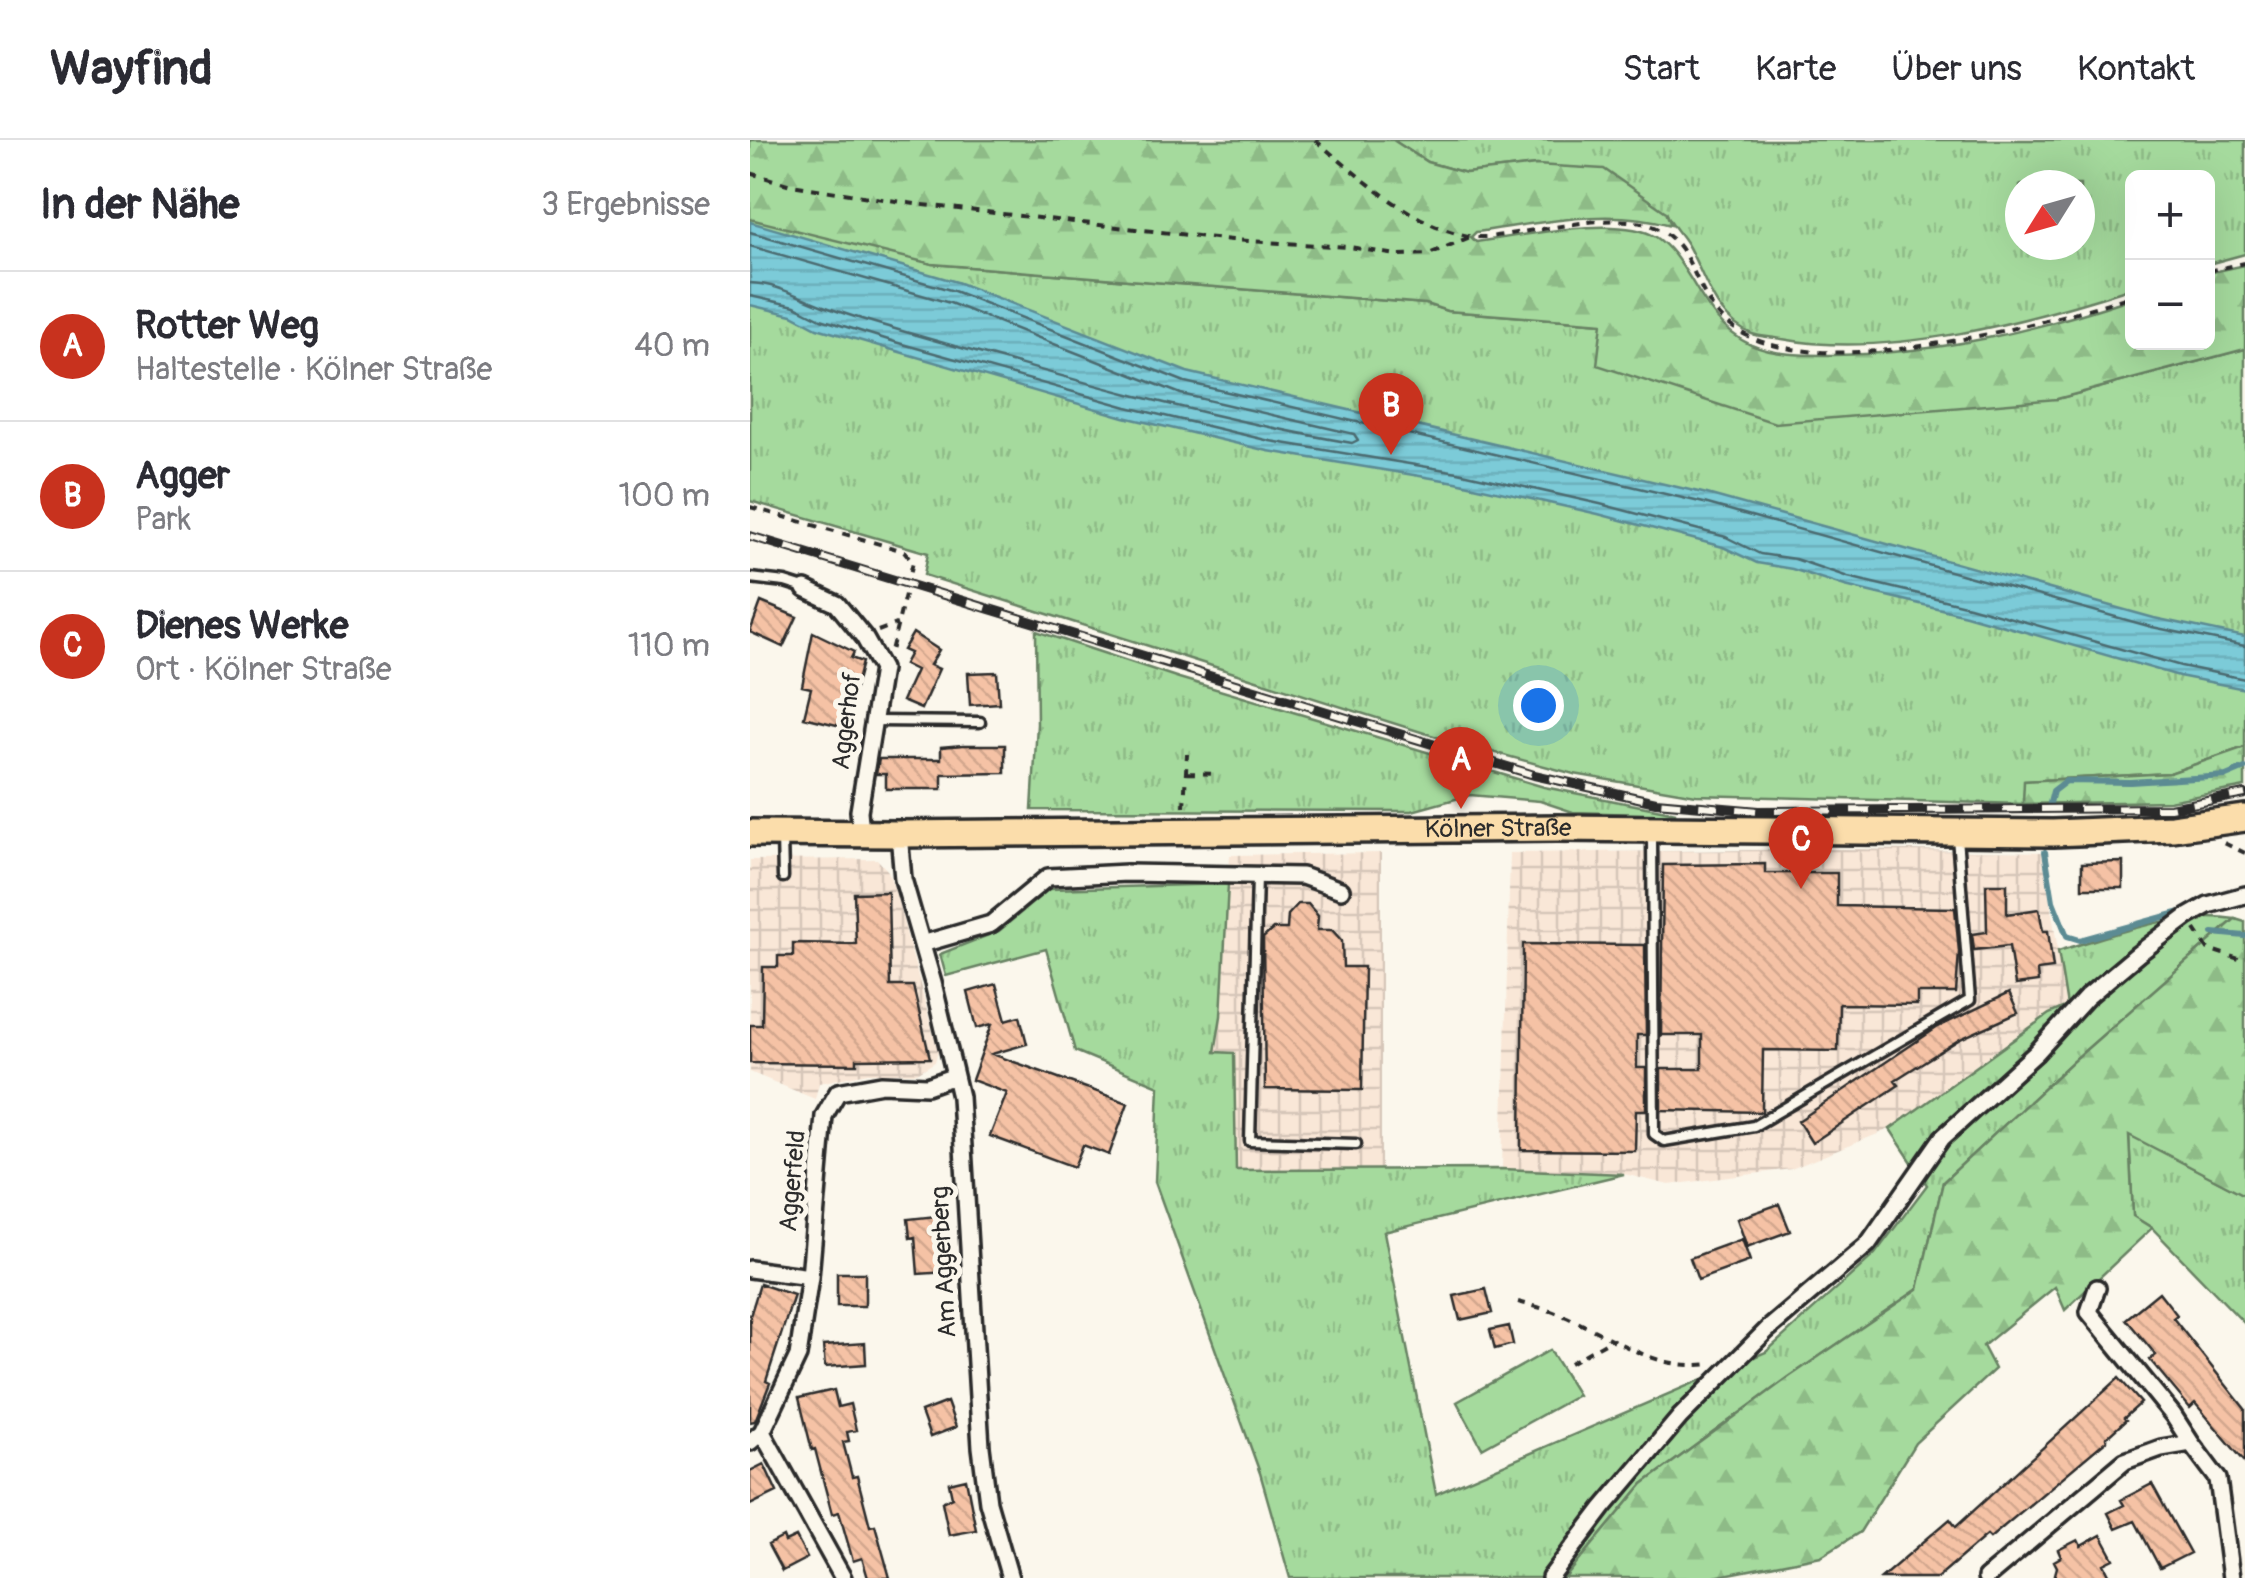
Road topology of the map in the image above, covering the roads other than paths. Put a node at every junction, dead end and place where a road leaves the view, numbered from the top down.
1 (750, 578) edge
2 (805, 589) joint
3 (874, 721) junction
4 (980, 722) dead end
5 (2245, 818) edge
6 (1652, 830) junction
7 (750, 832) edge
8 (1956, 832) junction
9 (782, 833) junction
10 (860, 833) junction
11 (899, 834) junction
12 (1256, 876) junction
13 (783, 877) dead end
14 (1342, 890) dead end
15 (2245, 894) edge
16 (922, 944) junction
17 (955, 1076) junction
18 (1356, 1144) dead end
19 (750, 1269) edge
20 (810, 1277) junction
21 (2097, 1288) dead end
22 (756, 1437) edge
23 (2191, 1443) junction
24 (843, 1578) edge
25 (1010, 1578) edge
26 (1550, 1578) edge
27 (1986, 1578) edge
28 (2231, 1578) edge

1 - 2 lane
2 - 3 street, Aggerhof
3 - 4 lane
3 - 10 street, Aggerhof
5 - 8 main road, Kölner Straße
6 - 8 main road, Kölner Straße
6 - 8 lane
6 - 11 main road, Kölner Straße
7 - 9 main road, Kölner Straße
9 - 10 main road, Kölner Straße
9 - 13 lane
10 - 11 main road, Kölner Straße
11 - 16 street, Am Aggerberg
12 - 14 street
12 - 16 street
12 - 18 lane
15 - 26 street
16 - 17 street, Am Aggerberg
17 - 20 street, Aggerfeld
17 - 25 street, Am Aggerberg
19 - 20 street
20 - 22 street, Aggerfeld
21 - 23 street
22 - 24 street
23 - 27 street
23 - 28 street

